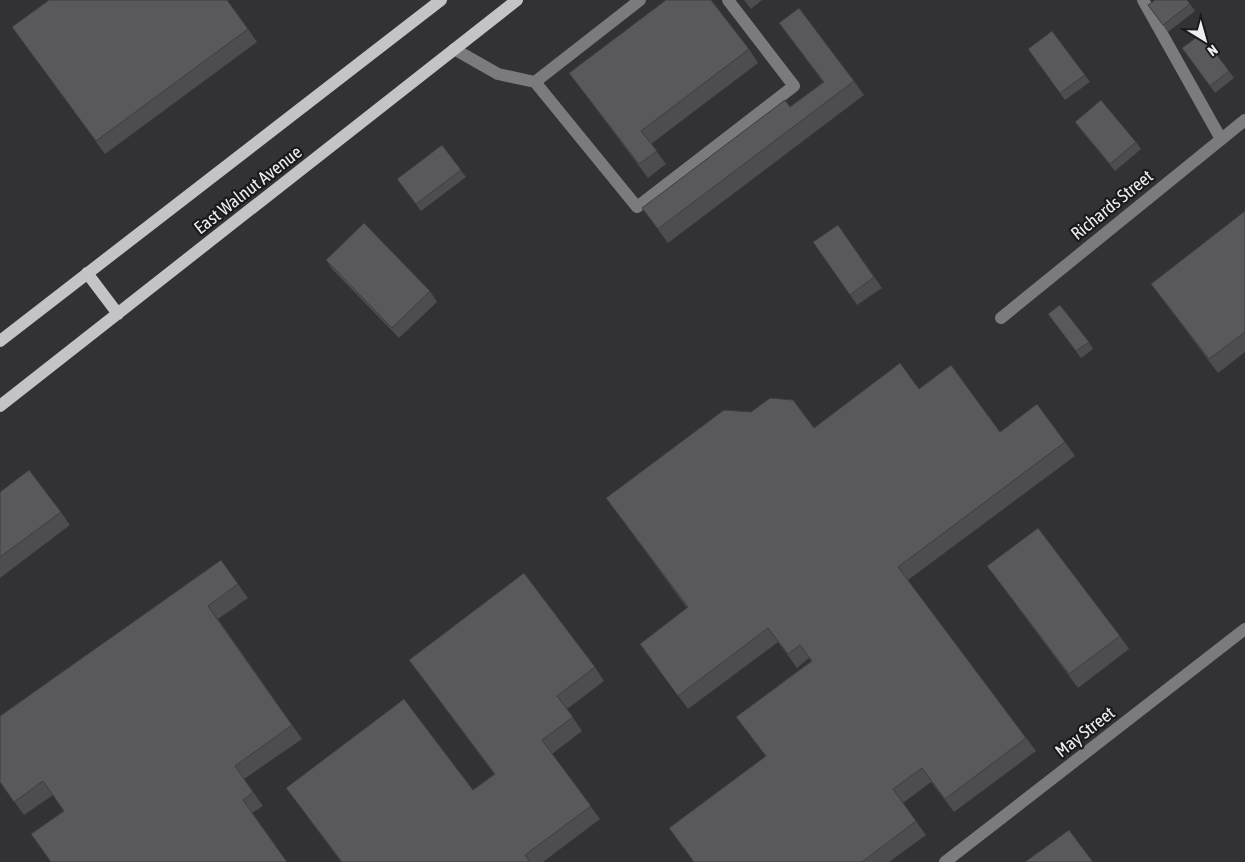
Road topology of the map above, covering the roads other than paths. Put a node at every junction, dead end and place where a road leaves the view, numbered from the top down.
1 (441, 0) edge
2 (517, 0) edge
3 (640, 0) edge
4 (728, 0) edge
5 (1144, 0) edge
6 (454, 49) junction
7 (535, 82) junction
8 (1245, 120) edge
9 (1221, 139) junction
10 (88, 273) junction
11 (118, 314) junction
12 (1001, 318) dead end
13 (0, 341) edge
14 (0, 406) edge
15 (1245, 629) edge
16 (946, 862) edge

1 - 10 main road, East Walnut Avenue
2 - 6 main road, East Walnut Avenue
3 - 7 street
4 - 7 street
5 - 9 street
6 - 7 street
6 - 11 main road, East Walnut Avenue
8 - 9 street, Richards Street
9 - 12 street, Richards Street
10 - 11 main road
10 - 13 main road, East Walnut Avenue
11 - 14 main road, East Walnut Avenue
15 - 16 street, May Street

